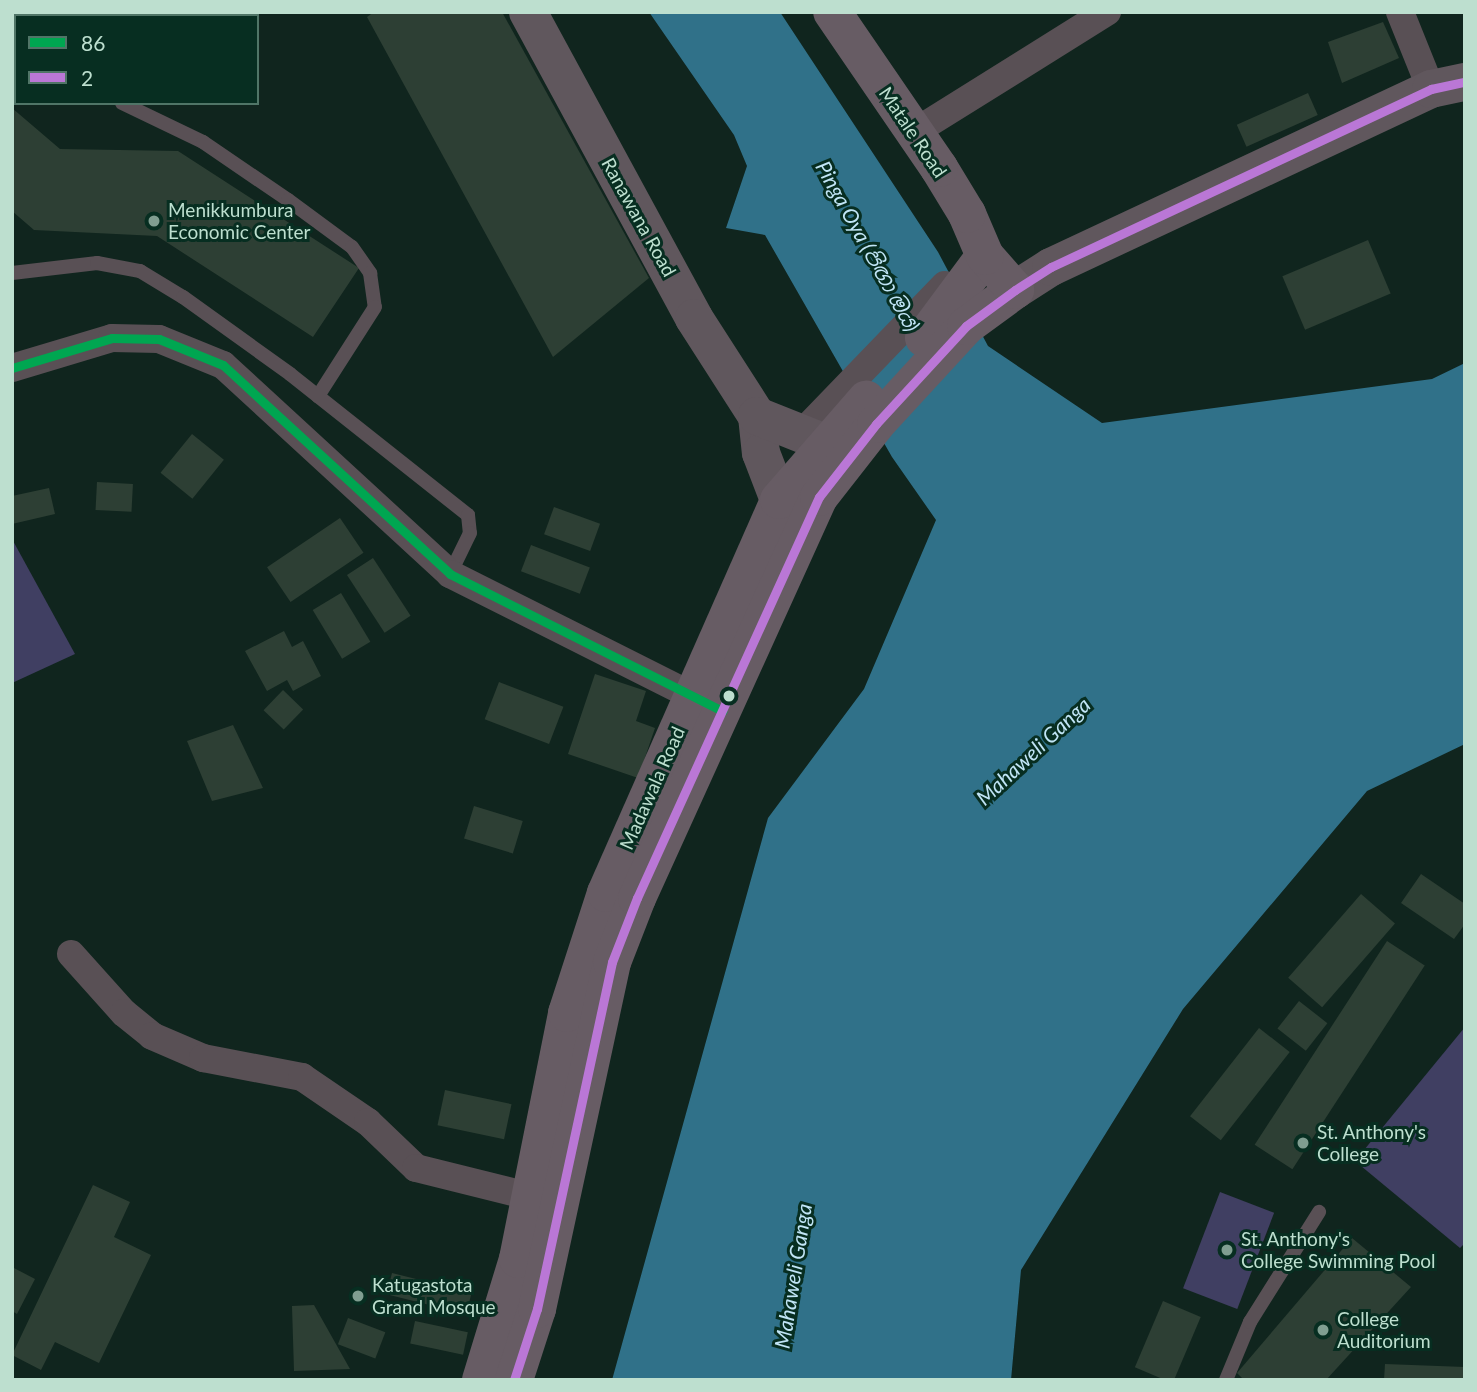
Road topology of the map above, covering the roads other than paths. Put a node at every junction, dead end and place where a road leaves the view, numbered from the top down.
1 (528, 12) edge
2 (832, 12) edge
3 (1107, 12) edge
4 (1400, 12) edge
5 (1448, 85) edge
6 (126, 105) edge
7 (913, 133) junction
8 (974, 264) junction
9 (1051, 267) junction
10 (12, 273) edge
11 (1015, 290) junction
12 (12, 368) edge
13 (318, 396) junction
14 (757, 416) junction
15 (844, 424) junction
16 (819, 497) junction
17 (779, 500) junction
18 (450, 574) junction
19 (707, 704) junction
20 (71, 954) dead end
21 (532, 1197) junction
22 (1319, 1212) dead end
23 (481, 1380) edge
24 (514, 1380) edge
25 (1226, 1380) edge

1 - 14 main road, Ranawana Road
2 - 7 highway, Matale Road
3 - 7 street
4 - 5 street
5 - 9 main road, Madawala Road
6 - 13 lane
7 - 8 highway, Matale Road
8 - 9 main road, Madawala Road
8 - 11 highway, Matale Road
8 - 15 highway, Madawala Road
9 - 11 main road, Madawala Road
10 - 13 lane
11 - 15 highway, Madawala Road
12 - 18 street
13 - 18 lane
14 - 15 main road
14 - 17 main road
15 - 16 highway, Madawala Road
15 - 17 highway, Madawala Road
16 - 17 highway
16 - 19 highway, Madawala Road
17 - 19 highway, Madawala Road
18 - 19 street
19 - 21 highway, Madawala Road
19 - 24 highway, Madawala Road
20 - 21 street
21 - 23 highway, Madawala Road
22 - 25 lane

